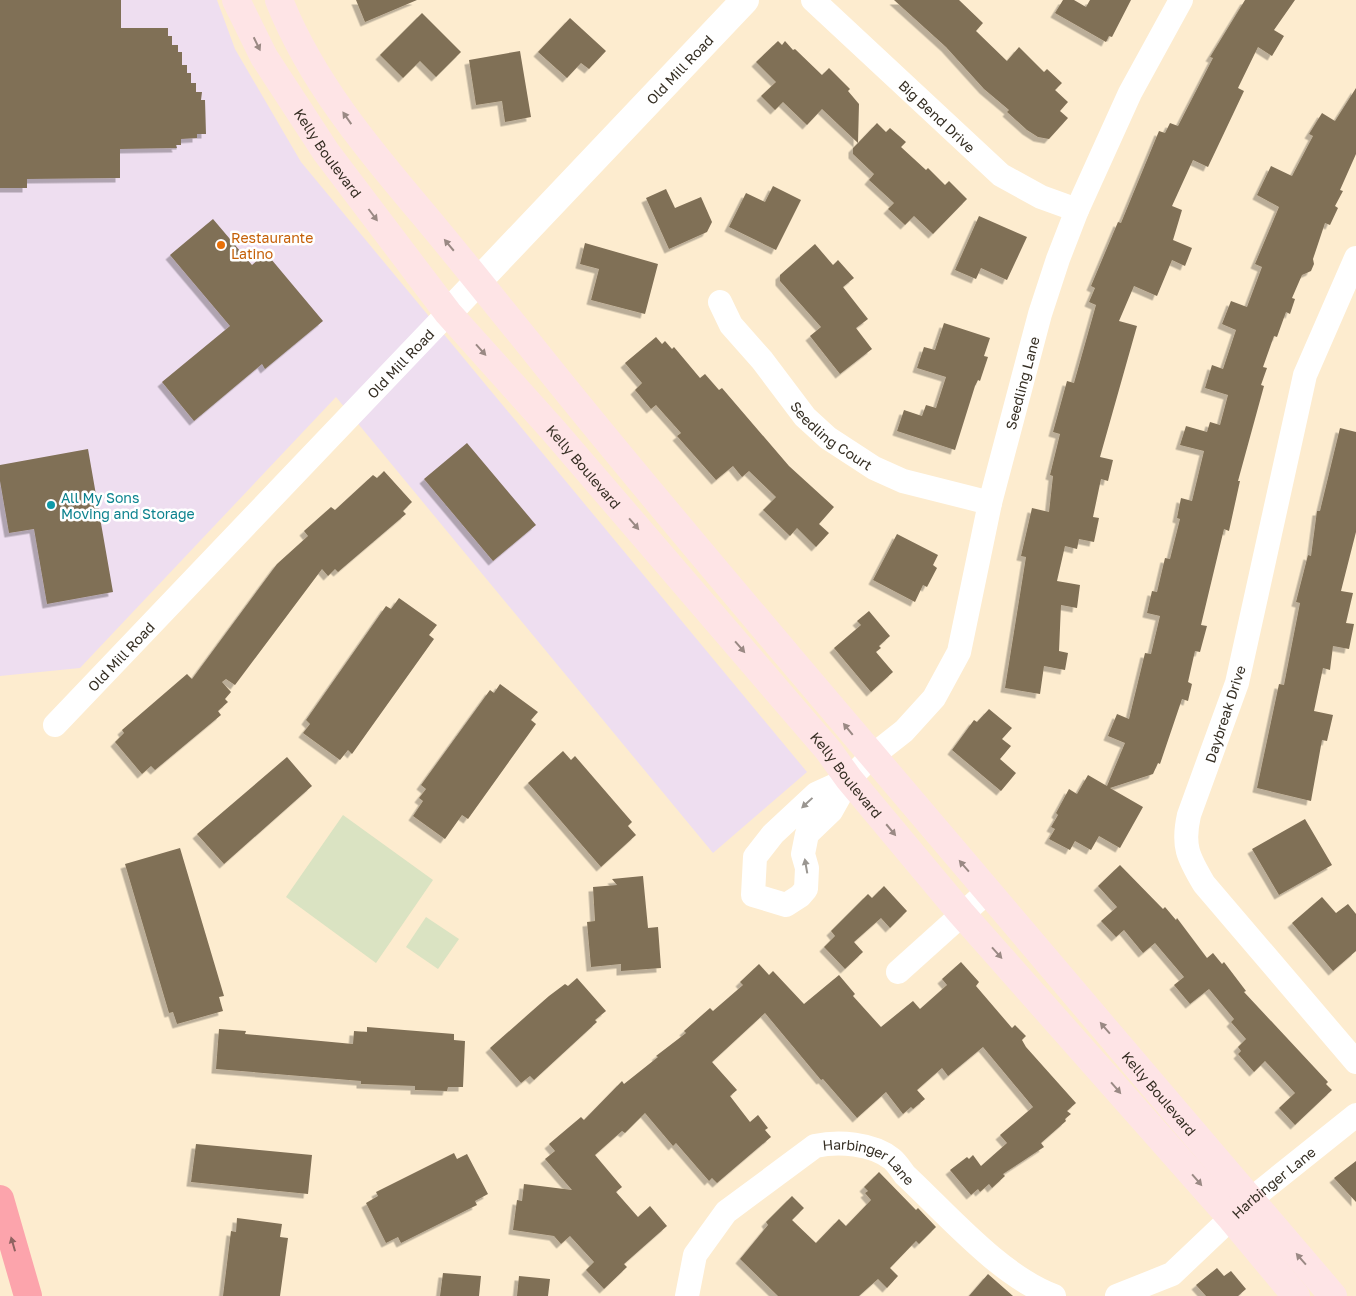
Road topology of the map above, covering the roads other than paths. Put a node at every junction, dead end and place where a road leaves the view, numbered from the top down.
1 (236, 0) edge
2 (279, 0) edge
3 (745, 0) edge
4 (813, 0) edge
5 (1181, 0) edge
6 (1076, 210) junction
7 (1356, 258) edge
8 (480, 282) junction
9 (720, 302) dead end
10 (448, 313) junction
11 (990, 503) junction
12 (55, 725) dead end
13 (871, 756) junction
14 (849, 779) junction
15 (987, 892) junction
16 (961, 913) junction
17 (898, 972) dead end
18 (1356, 1062) edge
19 (1356, 1114) edge
20 (0, 1199) edge
21 (1250, 1200) junction
22 (1231, 1218) junction
23 (28, 1294) edge
24 (688, 1296) edge
25 (1054, 1296) edge
26 (1117, 1296) edge
27 (1296, 1296) edge
28 (1333, 1296) edge

1 -> 10 main road, Kelly Boulevard
8 -> 2 main road, Kelly Boulevard
3 - 8 street, Old Mill Road
4 - 6 street, Big Bend Drive
5 - 6 street, Seedling Lane
6 - 11 street, Seedling Lane
7 - 18 street, Daybreak Drive
8 - 10 street, Old Mill Road
13 -> 8 main road, Kelly Boulevard
9 - 11 street, Seedling Court
10 - 12 street, Old Mill Road
10 -> 14 main road, Kelly Boulevard
11 - 13 street, Seedling Lane
13 - 14 street, Seedling Lane
15 -> 13 main road, Kelly Boulevard
14 -> 14 street
14 -> 16 main road, Kelly Boulevard
15 - 16 street
21 -> 15 main road, Kelly Boulevard
16 - 17 street
16 -> 22 main road, Kelly Boulevard
19 - 21 street, Harbinger Lane
23 -> 20 highway
21 - 22 street, Harbinger Lane
28 -> 21 main road, Kelly Boulevard
22 - 26 street, Harbinger Lane
22 - 27 main road, Kelly Boulevard
24 - 25 street, Harbinger Lane

